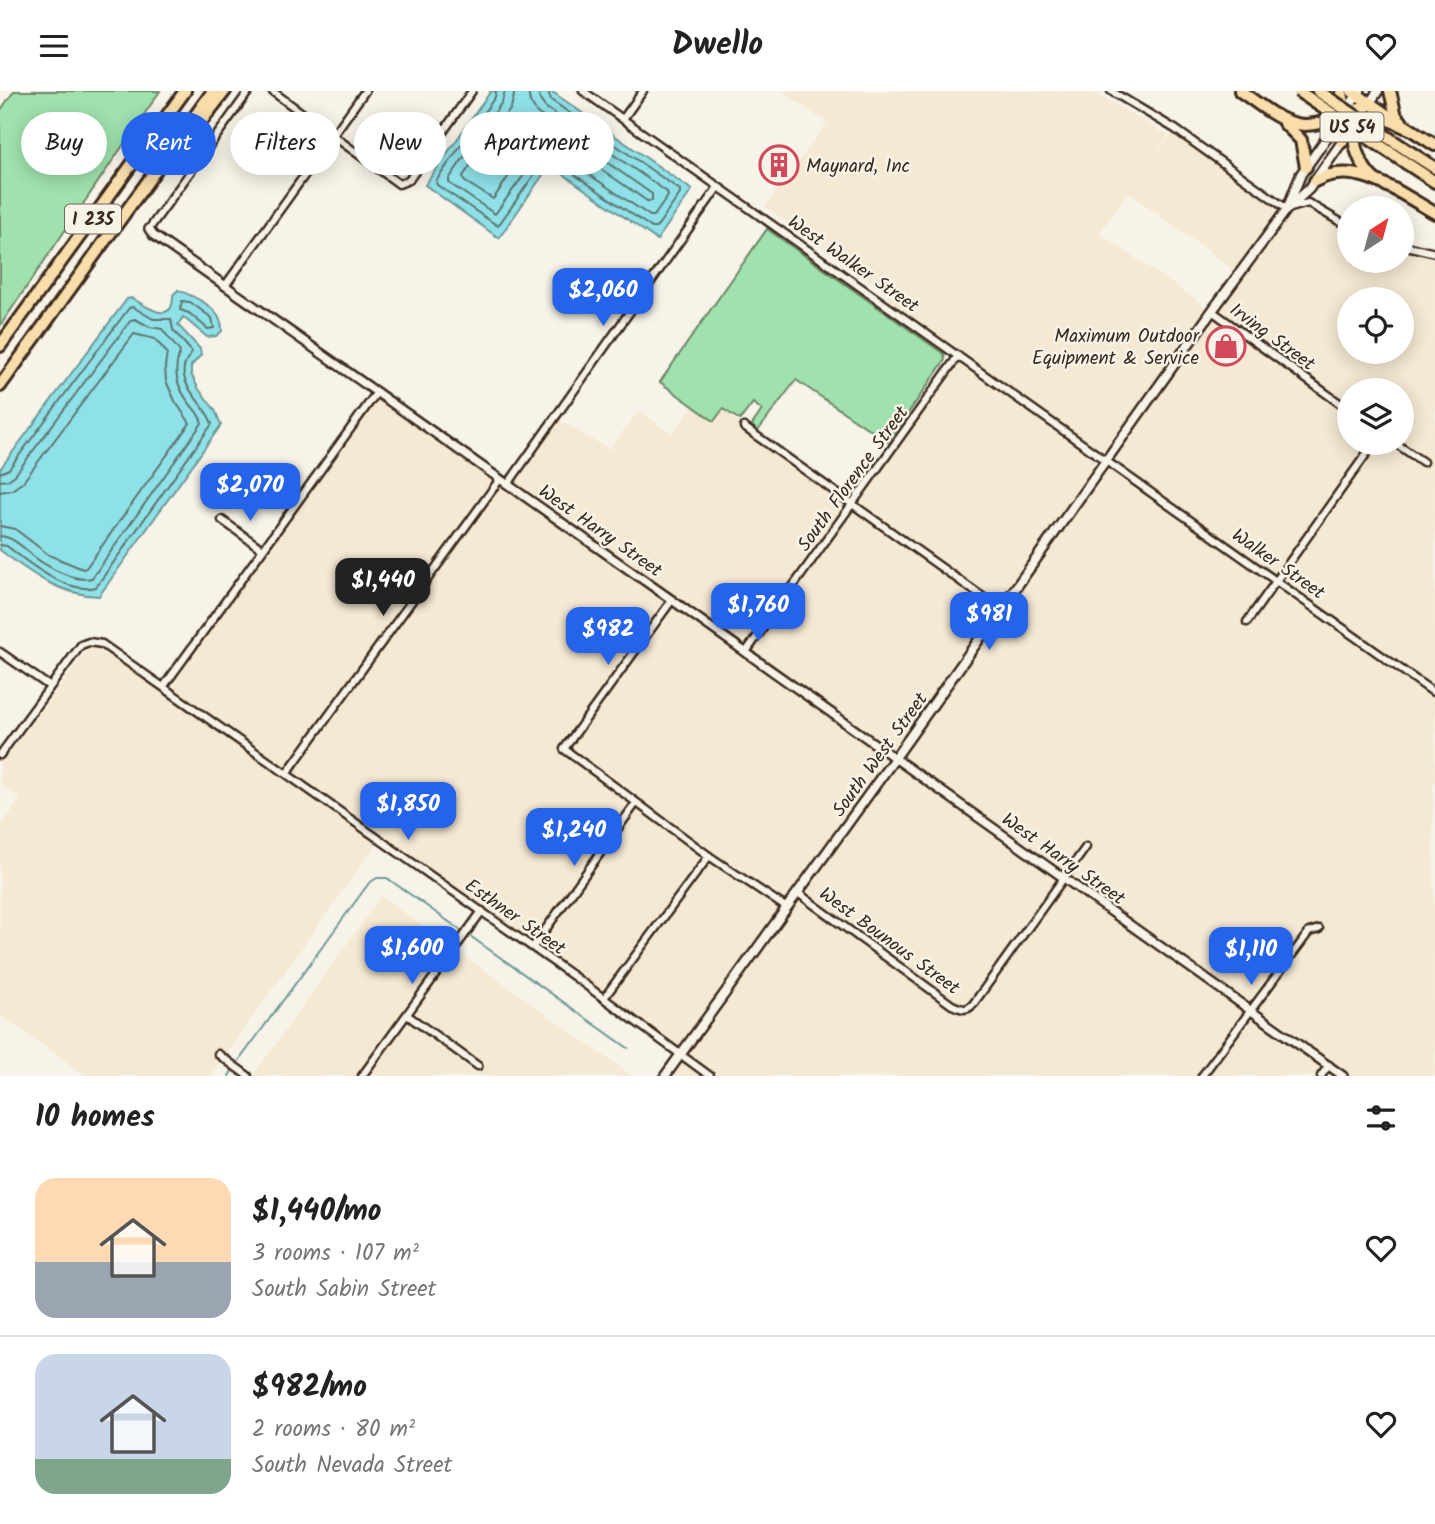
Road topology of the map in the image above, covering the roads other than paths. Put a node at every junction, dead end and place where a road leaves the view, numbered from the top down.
1 (185, 91) edge
2 (213, 91) edge
3 (225, 91) edge
4 (249, 91) edge
5 (272, 91) edge
6 (365, 91) edge
7 (472, 91) edge
8 (583, 91) edge
9 (642, 91) edge
10 (1111, 91) edge
11 (1240, 91) edge
12 (1298, 91) edge
13 (1318, 91) edge
14 (1378, 91) edge
15 (1390, 91) edge
16 (1369, 104) junction
17 (1350, 107) edge
18 (300, 112) edge
19 (1274, 114) junction
20 (1377, 117) junction
21 (623, 119) junction
22 (1331, 123) junction
23 (340, 125) edge
24 (1407, 128) junction
25 (340, 142) edge
26 (1342, 142) joint
27 (1430, 142) edge
28 (1355, 147) junction
29 (1306, 167) junction
30 (1435, 168) edge
31 (304, 175) edge
32 (1315, 181) junction
33 (1377, 181) junction
34 (1435, 182) edge
35 (718, 187) junction
36 (143, 188) junction
37 (1287, 209) junction
38 (1435, 213) edge
39 (1337, 220) edge
40 (149, 229) joint
41 (1414, 248) edge
42 (1435, 253) edge
43 (225, 286) junction
44 (1212, 311) junction
45 (0, 346) edge
46 (958, 356) junction
47 (0, 386) edge
48 (377, 392) junction
49 (1337, 401) edge
50 (744, 427) dead end
51 (1366, 455) edge
52 (1412, 455) edge
53 (1107, 460) junction
54 (1423, 463) dead end
55 (500, 478) junction
56 (508, 484) junction
57 (853, 504) junction
58 (222, 520) dead end
59 (262, 549) junction
60 (1277, 581) junction
61 (673, 600) junction
62 (1001, 610) junction
63 (1247, 622) dead end
64 (0, 652) edge
65 (746, 652) junction
66 (49, 686) junction
67 (164, 686) junction
68 (1433, 692) dead end
69 (0, 755) edge
70 (895, 758) junction
71 (287, 773) junction
72 (636, 803) junction
73 (1086, 847) dead end
74 (709, 856) junction
75 (1064, 877) junction
76 (798, 893) junction
77 (787, 908) junction
78 (482, 911) junction
79 (1320, 929) dead end
80 (533, 947) junction
81 (604, 998) junction
82 (1251, 1009) junction
83 (407, 1015) junction
84 (681, 1053) junction
85 (218, 1054) dead end
86 (1329, 1065) junction
87 (478, 1066) dead end
88 (248, 1076) edge
89 (362, 1076) edge
90 (665, 1076) edge
91 (710, 1076) edge
92 (1202, 1076) edge
93 (1321, 1076) edge
94 (1343, 1076) edge

1 - 45 highway, I 235
2 - 36 highway, I 235
3 - 36 highway
4 - 40 street
5 - 18 street
6 - 23 street
7 - 25 street
8 - 21 street, West Walker Street
9 - 21 street
10 - 37 street
11 - 19 highway
12 - 34 highway, US 54, bridge
13 - 30 highway, US 54, bridge
14 - 16 main road
15 - 27 highway
16 - 17 highway
16 - 17 main road
16 - 24 highway
17 - 20 highway
17 - 22 highway
17 - 22 highway
17 - 26 highway
17 - 28 highway
19 - 22 highway
19 - 29 highway
20 - 24 highway
20 - 28 highway
21 - 35 street, West Walker Street
22 - 29 main road, South West Street
24 - 27 highway
26 - 32 main road, South West Street
28 - 33 highway
29 - 37 main road, South West Street
31 - 43 street
32 - 33 highway
32 - 37 main road, South West Street
33 - 38 highway
35 - 46 street, West Walker Street
35 - 56 street
36 - 47 highway, I 235
37 - 39 street
37 - 44 main road, South West Street
40 - 43 street, West Harry Street
41 - 42 street
43 - 48 street, West Harry Street
44 - 49 street, Irving Street
44 - 53 main road, South West Street
46 - 53 street, West Walker Street
46 - 57 street, South Florence Street
48 - 55 street, West Harry Street
48 - 59 street
50 - 57 street
51 - 60 street
52 - 54 street
53 - 60 street, Walker Street
53 - 62 main road, South West Street
55 - 56 street, West Harry Street
55 - 71 street
56 - 61 street, West Harry Street
57 - 62 street
57 - 65 street, South Florence Street
58 - 59 street
59 - 67 street
60 - 63 street
60 - 68 street, Walker Street
61 - 65 street, West Harry Street
61 - 72 street
62 - 70 main road, South West Street
64 - 66 street
65 - 70 street, West Harry Street
66 - 67 street, Esthner Street
66 - 69 street
67 - 71 street, Esthner Street
70 - 75 street, West Harry Street
70 - 76 main road, South West Street
71 - 78 street, Esthner Street
72 - 74 street
72 - 80 street
73 - 75 street
74 - 77 street
74 - 81 street
75 - 76 street, West Bounous Street
75 - 82 street, West Harry Street
76 - 77 main road, South West Street
77 - 84 main road, South West Street
78 - 80 street, Esthner Street
78 - 83 street
79 - 82 street
80 - 81 street, Esthner Street
81 - 84 street, Esthner Street
82 - 86 street, West Harry Street
82 - 92 street
83 - 87 street
83 - 89 street
84 - 90 main road, South West Street
84 - 91 street, Esthner Street
85 - 88 street
86 - 93 street
86 - 94 street, West Harry Street

